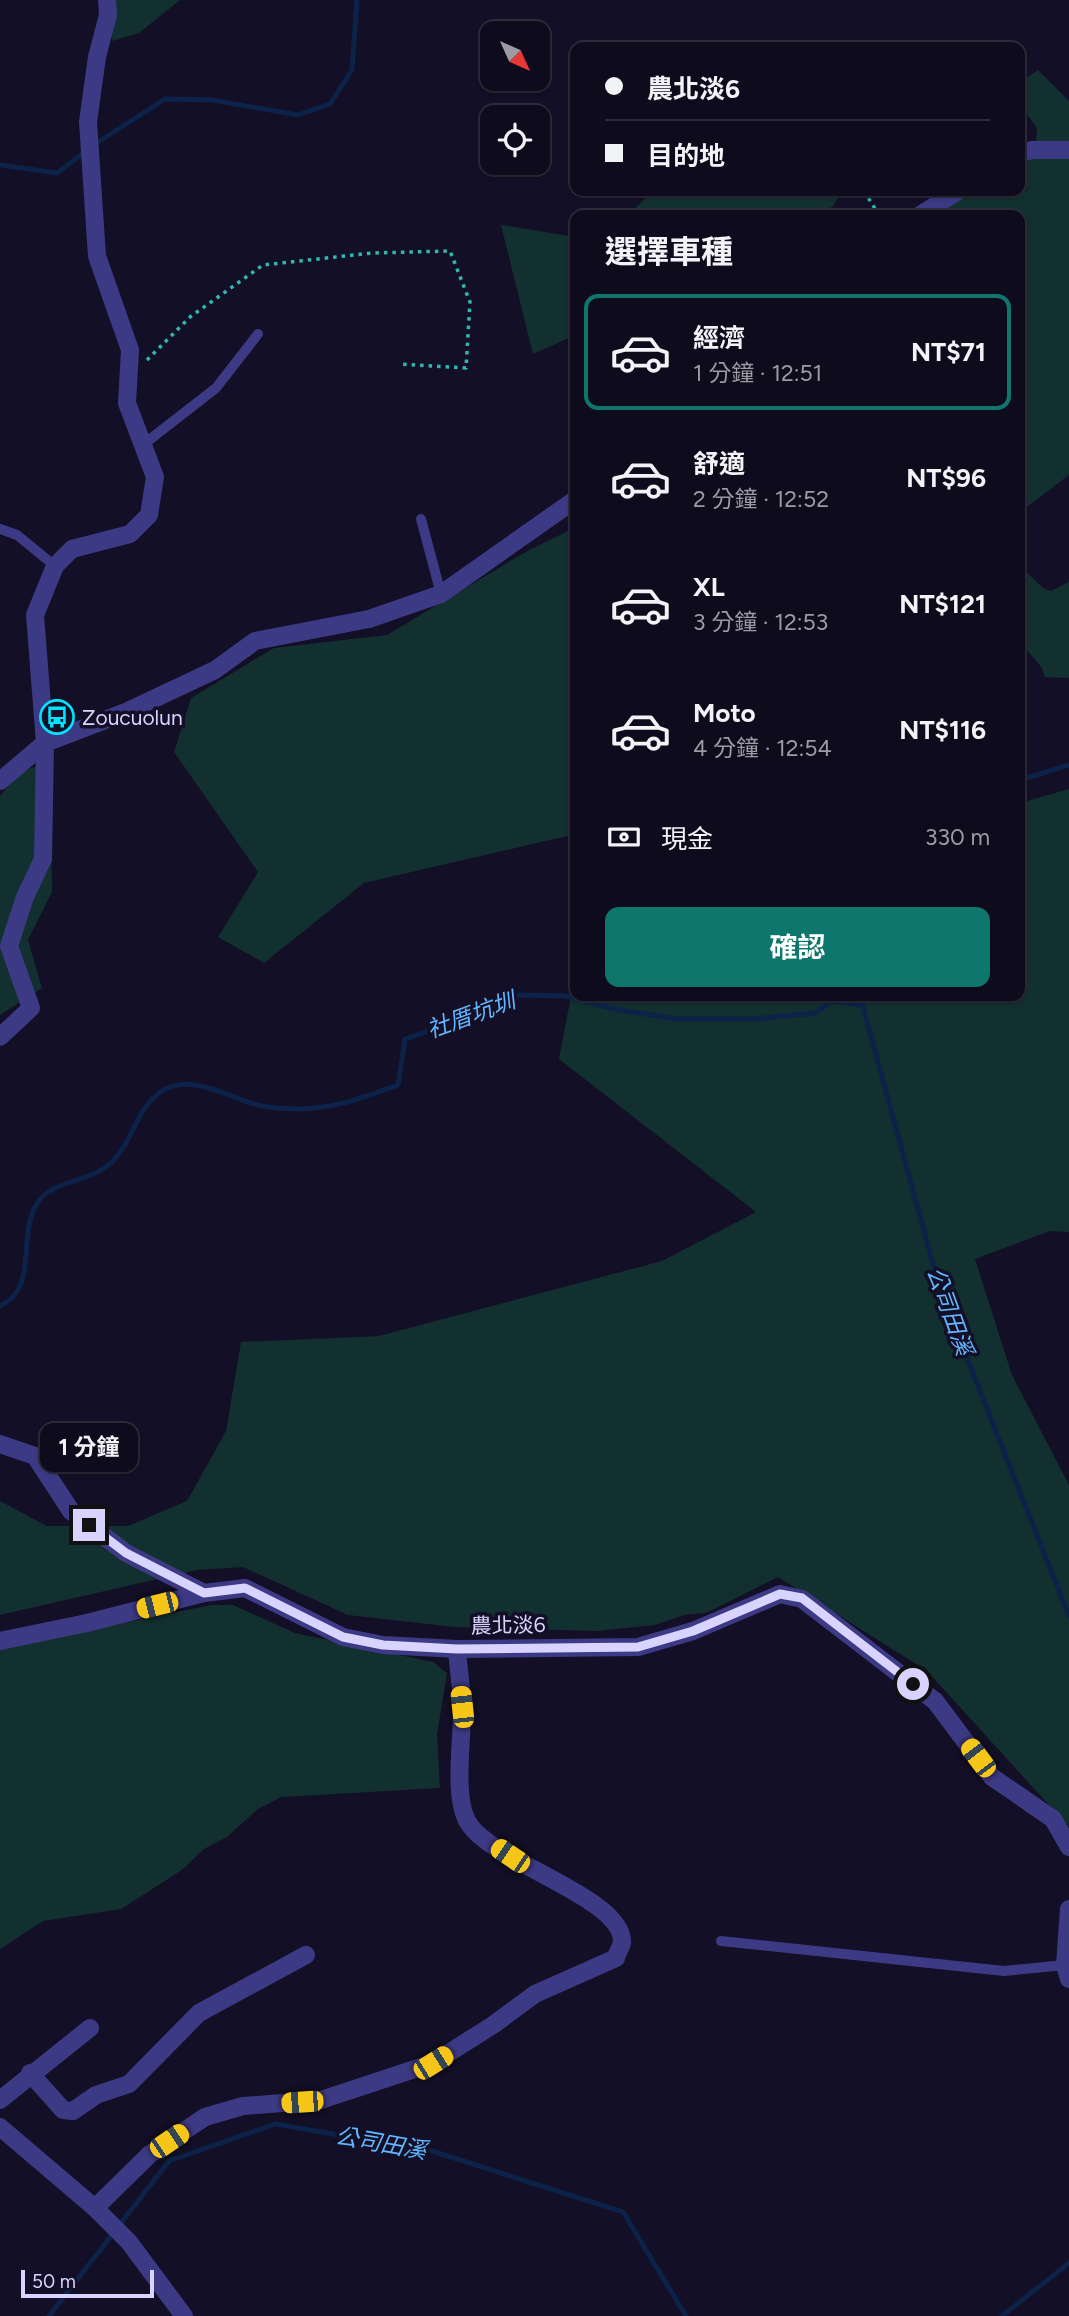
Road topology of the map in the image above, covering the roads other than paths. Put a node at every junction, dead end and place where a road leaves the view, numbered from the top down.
1 (107, 0) edge
2 (1069, 150) edge
3 (1025, 152) edge
4 (950, 196) edge
5 (928, 210) edge
6 (258, 334) dead end
7 (144, 444) junction
8 (570, 503) edge
9 (421, 519) dead end
10 (0, 529) edge
11 (55, 566) junction
12 (441, 594) junction
13 (46, 743) junction
14 (0, 781) edge
15 (0, 1037) edge
16 (0, 1444) edge
17 (204, 1593) junction
18 (0, 1641) edge
19 (457, 1649) junction
20 (1069, 1847) edge
21 (1069, 1909) edge
22 (722, 1941) dead end
23 (306, 1955) dead end
24 (1067, 1972) edge
25 (90, 2028) dead end
26 (30, 2073) junction
27 (0, 2100) edge
28 (0, 2127) edge
29 (101, 2214) junction
30 (184, 2316) edge

1 - 7 street
2 - 3 street
4 - 5 street
6 - 7 lane
7 - 11 street
8 - 12 street
9 - 12 lane
10 - 11 lane
11 - 13 street
12 - 13 street
13 - 14 street
13 - 15 street
16 - 17 street
17 - 18 street
17 - 19 street
19 - 20 street, 農北淡6 / 農北淡6
19 - 29 street, 農北淡6 / 農北淡6
21 - 24 street
22 - 24 lane
23 - 26 street
25 - 26 street
26 - 27 street
28 - 29 street
29 - 30 street

